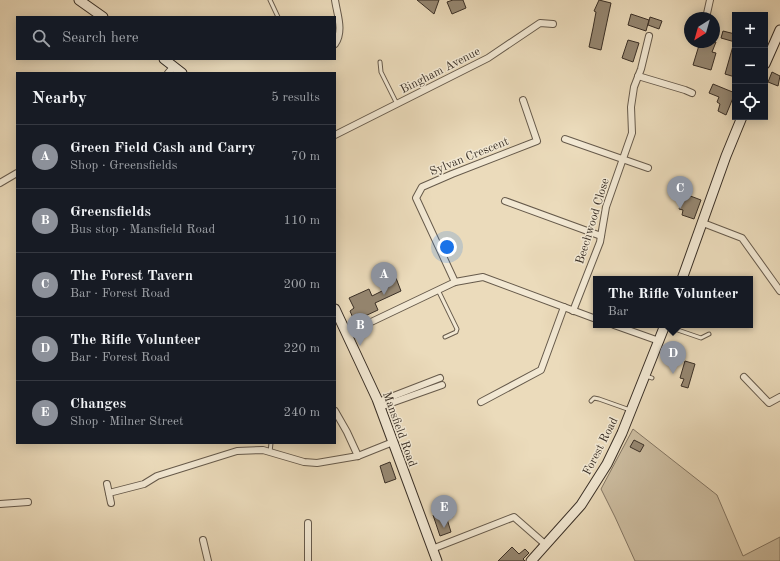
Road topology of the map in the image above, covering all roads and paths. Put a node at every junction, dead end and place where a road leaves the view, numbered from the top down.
1 (79, 0) edge
2 (270, 0) edge
3 (335, 0) edge
4 (710, 0) edge
5 (707, 12) edge
6 (102, 16) edge
7 (278, 16) edge
8 (552, 24) dead end
9 (780, 30) edge
10 (650, 36) dead end
11 (336, 42) edge
12 (768, 57) edge
13 (165, 60) edge
14 (380, 62) dead end
15 (174, 66) junction
16 (169, 72) edge
17 (181, 72) edge
18 (638, 76) junction
19 (692, 93) dead end
20 (523, 100) dead end
21 (397, 104) junction
22 (741, 120) edge
23 (336, 134) edge
24 (565, 139) dead end
25 (624, 159) junction
26 (648, 168) dead end
27 (16, 174) edge
28 (0, 182) edge
29 (505, 201) dead end
30 (703, 223) junction
31 (601, 236) junction
32 (683, 276) edge
33 (455, 282) junction
34 (438, 290) junction
35 (780, 291) edge
36 (564, 307) junction
37 (336, 311) edge
38 (573, 311) junction
39 (593, 318) edge
40 (622, 328) edge
41 (664, 328) edge
42 (673, 328) edge
43 (346, 334) junction
44 (709, 334) dead end
45 (444, 337) dead end
46 (659, 341) junction
47 (440, 378) dead end
48 (744, 378) dead end
49 (442, 385) dead end
50 (780, 397) edge
51 (591, 401) dead end
52 (481, 402) dead end
53 (379, 404) junction
54 (631, 410) junction
55 (336, 413) edge
56 (392, 442) junction
57 (271, 444) edge
58 (270, 452) junction
59 (358, 456) junction
60 (107, 484) dead end
61 (109, 493) junction
62 (28, 502) dead end
63 (111, 503) dead end
64 (0, 504) edge
65 (308, 523) dead end
66 (203, 540) dead end
67 (546, 545) junction
68 (432, 548) junction
69 (208, 561) edge
70 (308, 561) edge
71 (437, 561) edge
72 (531, 561) edge

1 - 6 street
2 - 7 lane
3 - 11 street
4 - 5 street
8 - 21 street, Bingham Avenue
9 - 12 street
10 - 18 street, Beechwood Close
13 - 15 street
14 - 21 lane
15 - 16 street
15 - 17 street
18 - 19 street
18 - 25 street, Beechwood Close
20 - 33 street, Sylvan Crescent
21 - 23 street, Bingham Avenue
22 - 30 street
24 - 25 street
25 - 26 street
25 - 31 street, Beechwood Close
27 - 28 street
29 - 31 street
30 - 32 street
30 - 35 street
31 - 38 street, Beechwood Close
33 - 34 street
33 - 36 street
34 - 43 street
34 - 45 lane
36 - 38 street
36 - 52 street
37 - 43 street, Mansfield Road
38 - 39 street
40 - 46 street
41 - 46 street, Forest Road
42 - 44 lane
43 - 53 street, Mansfield Road
46 - 54 street, Forest Road
47 - 53 street
48 - 50 street
49 - 53 street
51 - 54 lane
53 - 56 street, Mansfield Road
54 - 67 street, Forest Road
55 - 59 street
56 - 59 street
56 - 68 street, Mansfield Road
57 - 58 lane
58 - 59 street
58 - 61 street
60 - 61 street
61 - 63 street
62 - 64 street
65 - 70 street
66 - 69 street
67 - 68 street
67 - 72 street, Forest Road
68 - 71 street, Mansfield Road

